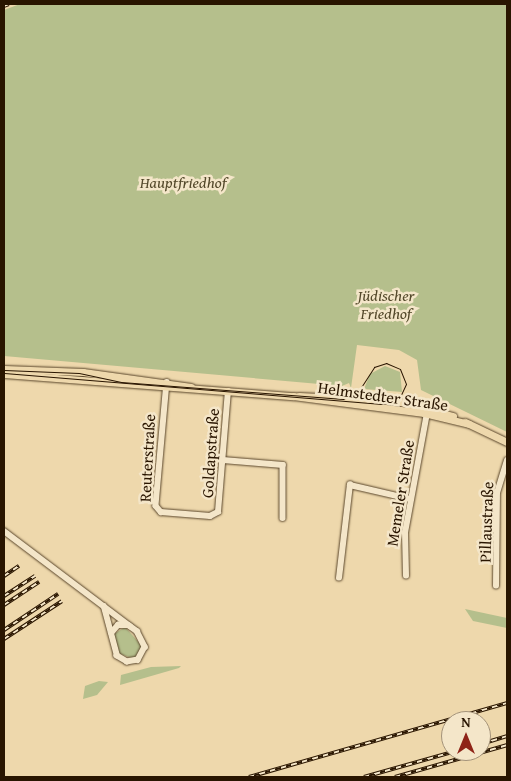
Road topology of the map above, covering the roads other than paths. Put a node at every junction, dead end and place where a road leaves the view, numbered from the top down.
1 (4, 369) edge
2 (102, 374) junction
3 (7, 375) edge
4 (167, 380) junction
5 (101, 384) junction
6 (202, 389) junction
7 (166, 390) junction
8 (228, 391) junction
9 (293, 396) junction
10 (413, 403) junction
11 (426, 413) junction
12 (453, 416) junction
13 (469, 424) junction
14 (507, 442) edge
15 (222, 460) junction
16 (507, 461) edge
17 (410, 499) junction
18 (184, 514) joint
19 (283, 518) dead end
20 (4, 531) edge
21 (406, 576) dead end
22 (339, 578) dead end
23 (496, 586) dead end
24 (104, 607) junction
25 (130, 626) junction
26 (111, 637) junction

1 - 2 main road, Helmstedter Straße
2 - 4 main road, Helmstedter Straße
2 - 5 main road
3 - 5 main road, Helmstedter Straße
4 - 6 main road, Helmstedter Straße
4 - 7 street, Reuterstraße
5 - 7 main road, Helmstedter Straße
6 - 7 main road, Helmstedter Straße
6 - 8 main road, Helmstedter Straße
7 - 18 street, Reuterstraße
8 - 9 main road, Helmstedter Straße
8 - 15 street, Goldapstraße
9 - 10 main road, Helmstedter Straße
9 - 11 main road, Helmstedter Straße
10 - 11 main road
10 - 12 main road, Helmstedter Straße
11 - 12 main road
11 - 13 main road, Helmstedter Straße
11 - 17 street, Memeler Straße
12 - 13 main road, Helmstedter Straße
13 - 14 main road, Helmstedter Straße
15 - 18 street, Goldapstraße
15 - 19 street
16 - 23 street, Pillaustraße
17 - 21 street, Memeler Straße
17 - 22 street
20 - 24 street
24 - 25 street
24 - 26 street
25 - 26 street
25 - 26 street

